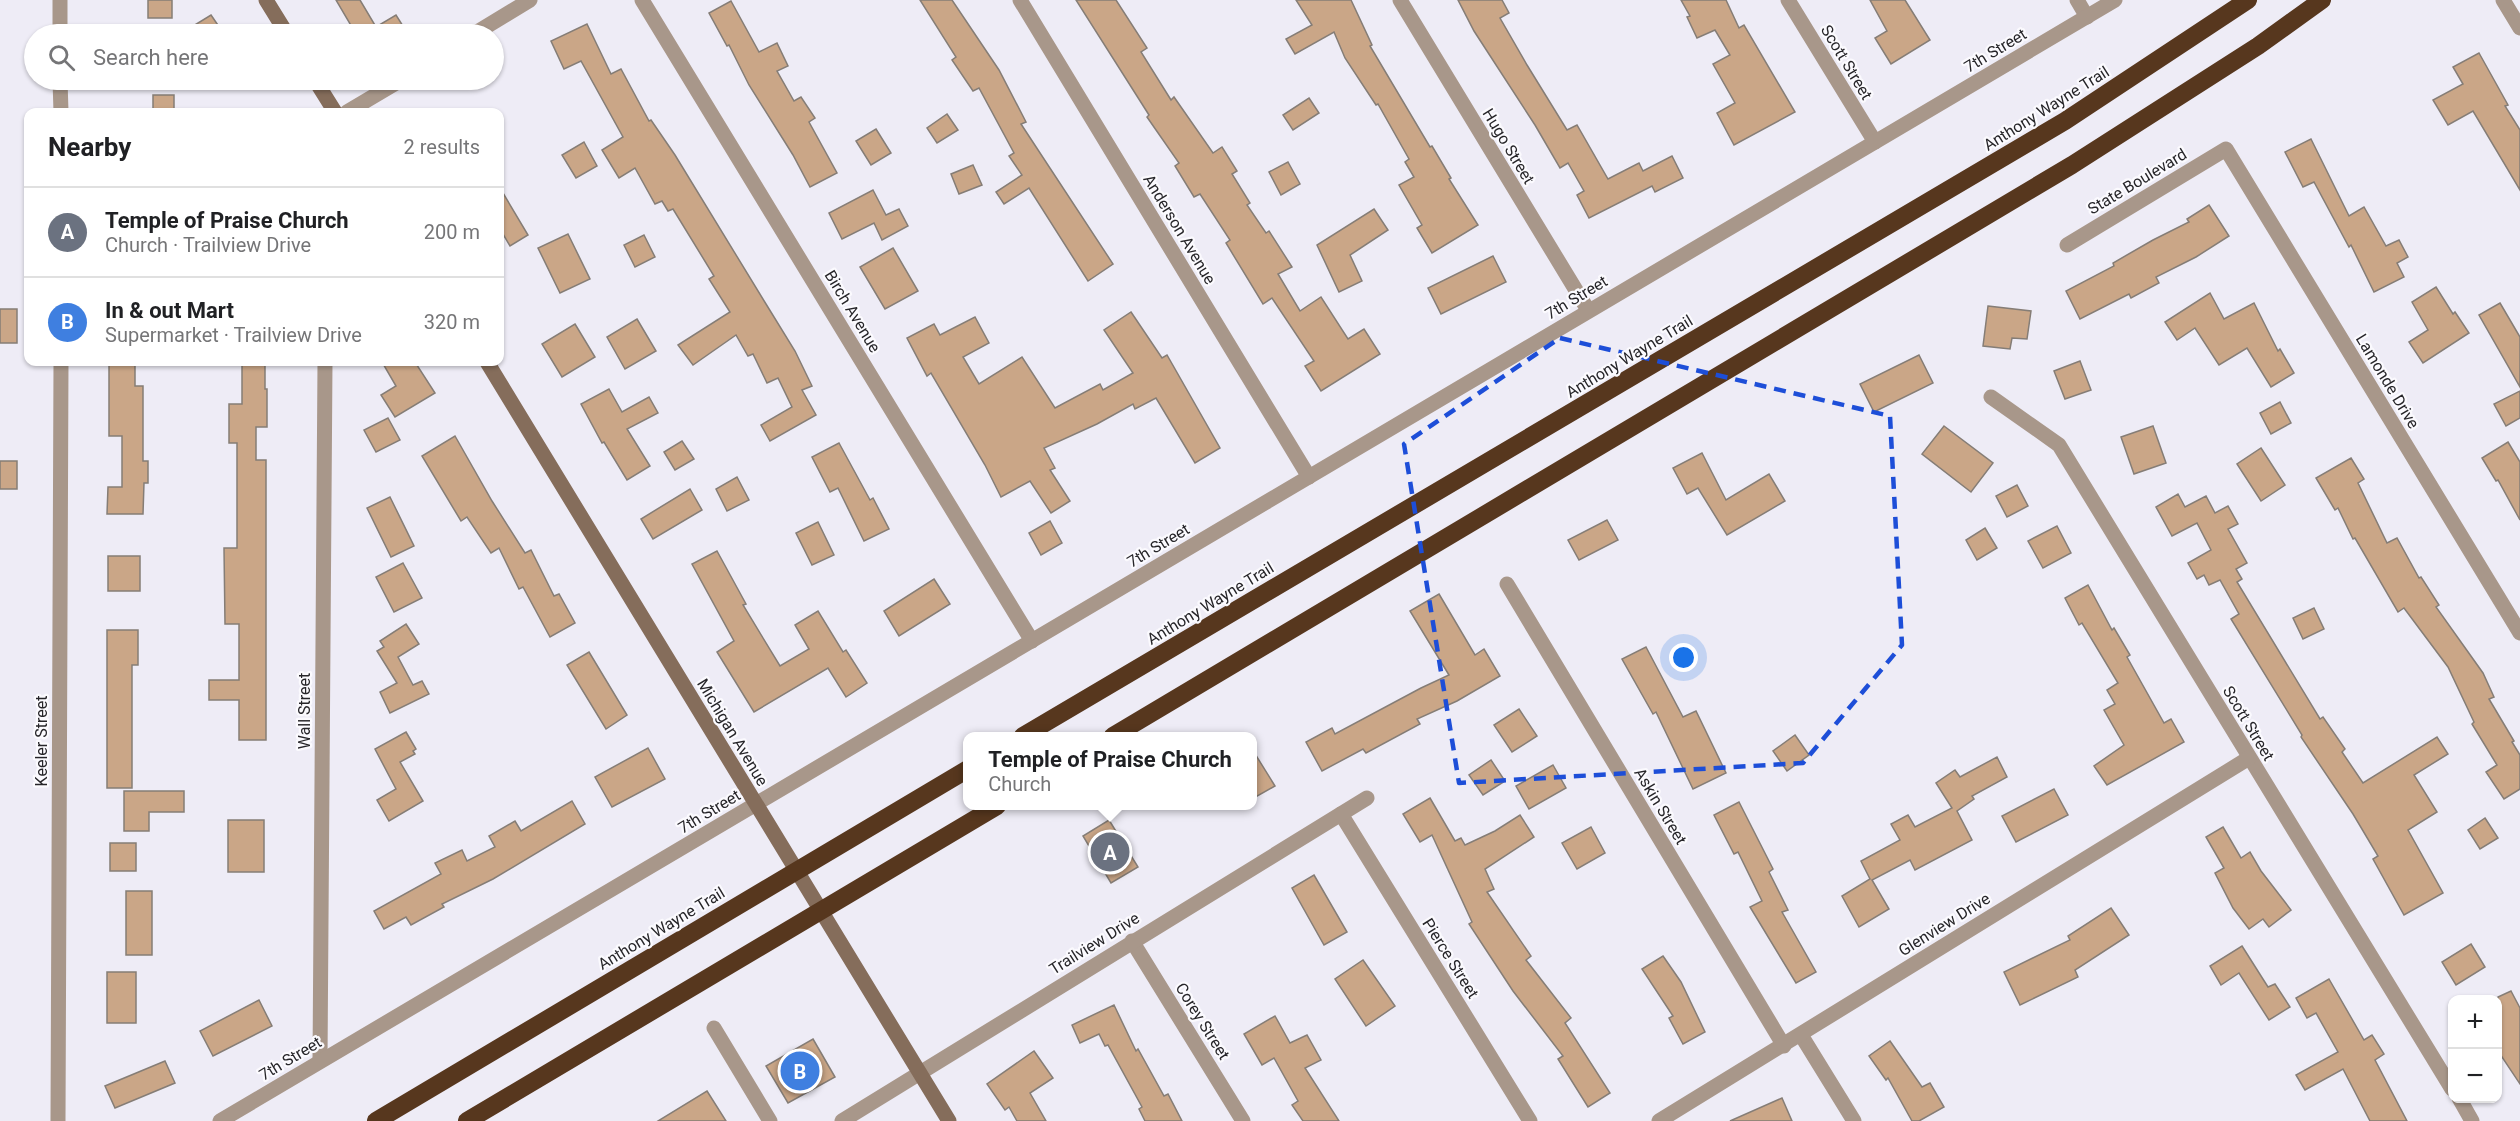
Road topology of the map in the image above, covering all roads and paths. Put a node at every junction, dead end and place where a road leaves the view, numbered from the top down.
1 (60, 0) edge
2 (266, 0) edge
3 (530, 0) edge
4 (642, 0) edge
5 (1020, 0) edge
6 (1400, 0) edge
7 (1788, 0) edge
8 (2077, 0) edge
9 (2115, 0) edge
10 (2248, 0) edge
11 (2322, 0) edge
12 (2503, 0) edge
13 (2087, 16) junction
14 (60, 24) edge
15 (281, 24) edge
16 (490, 24) edge
17 (2520, 28) edge
18 (60, 90) edge
19 (321, 90) edge
20 (384, 90) edge
21 (61, 108) edge
22 (332, 108) edge
23 (354, 108) edge
24 (1875, 142) junction
25 (2226, 149) joint
26 (2067, 245) dead end
27 (1588, 310) junction
28 (61, 366) edge
29 (325, 366) edge
30 (489, 366) edge
31 (1991, 397) dead end
32 (1309, 477) junction
33 (1507, 584) dead end
34 (2520, 633) edge
35 (1032, 640) junction
36 (1030, 732) edge
37 (1120, 732) edge
38 (2249, 758) junction
39 (963, 772) edge
40 (1367, 798) dead end
41 (756, 804) junction
42 (990, 810) edge
43 (1341, 814) junction
44 (796, 870) junction
45 (821, 911) junction
46 (1132, 940) junction
47 (714, 1028) dead end
48 (1802, 1035) junction
49 (1784, 1046) junction
50 (320, 1061) junction
51 (920, 1073) junction
52 (2448, 1082) edge
53 (2462, 1103) edge
54 (58, 1121) edge
55 (219, 1121) edge
56 (376, 1121) edge
57 (467, 1121) edge
58 (770, 1121) edge
59 (842, 1121) edge
60 (949, 1121) edge
61 (1243, 1121) edge
62 (1530, 1121) edge
63 (1659, 1121) edge
64 (1854, 1121) edge
65 (2472, 1121) edge

1 - 14 street
2 - 15 street
3 - 16 street
4 - 35 street, Birch Avenue
5 - 32 street, Anderson Avenue
6 - 27 street, Hugo Street
7 - 24 street, Scott Street
8 - 13 street
9 - 13 street, 7th Street
10 - 36 highway, Anthony Wayne Trail
11 - 37 highway
12 - 17 street
13 - 24 street, 7th Street
18 - 21 street
19 - 22 street
20 - 23 street
24 - 27 street, 7th Street
25 - 26 street, State Boulevard
25 - 34 street, Lamonde Drive
27 - 32 street, 7th Street
28 - 54 street, Keeler Street
29 - 50 street, Wall Street
30 - 41 street, Michigan Avenue
31 - 38 street, Scott Street
32 - 35 street, 7th Street
33 - 49 street, Askin Street
35 - 41 street, 7th Street
38 - 48 street, Glenview Drive
38 - 52 street, Scott Street
39 - 44 highway, Anthony Wayne Trail
40 - 43 street, Trailview Drive
41 - 44 street, Michigan Avenue
41 - 50 street, 7th Street
42 - 45 highway
43 - 46 street, Trailview Drive
43 - 62 street, Pierce Street
44 - 45 street, Michigan Avenue
44 - 56 highway, Anthony Wayne Trail
45 - 51 street, Michigan Avenue
45 - 57 highway
46 - 51 street, Trailview Drive
46 - 61 street, Corey Street
47 - 58 street
48 - 49 street, Glenview Drive
48 - 64 street
49 - 63 street, Glenview Drive
50 - 55 street, 7th Street
51 - 59 street, Trailview Drive
51 - 60 street, Michigan Avenue
53 - 65 street

